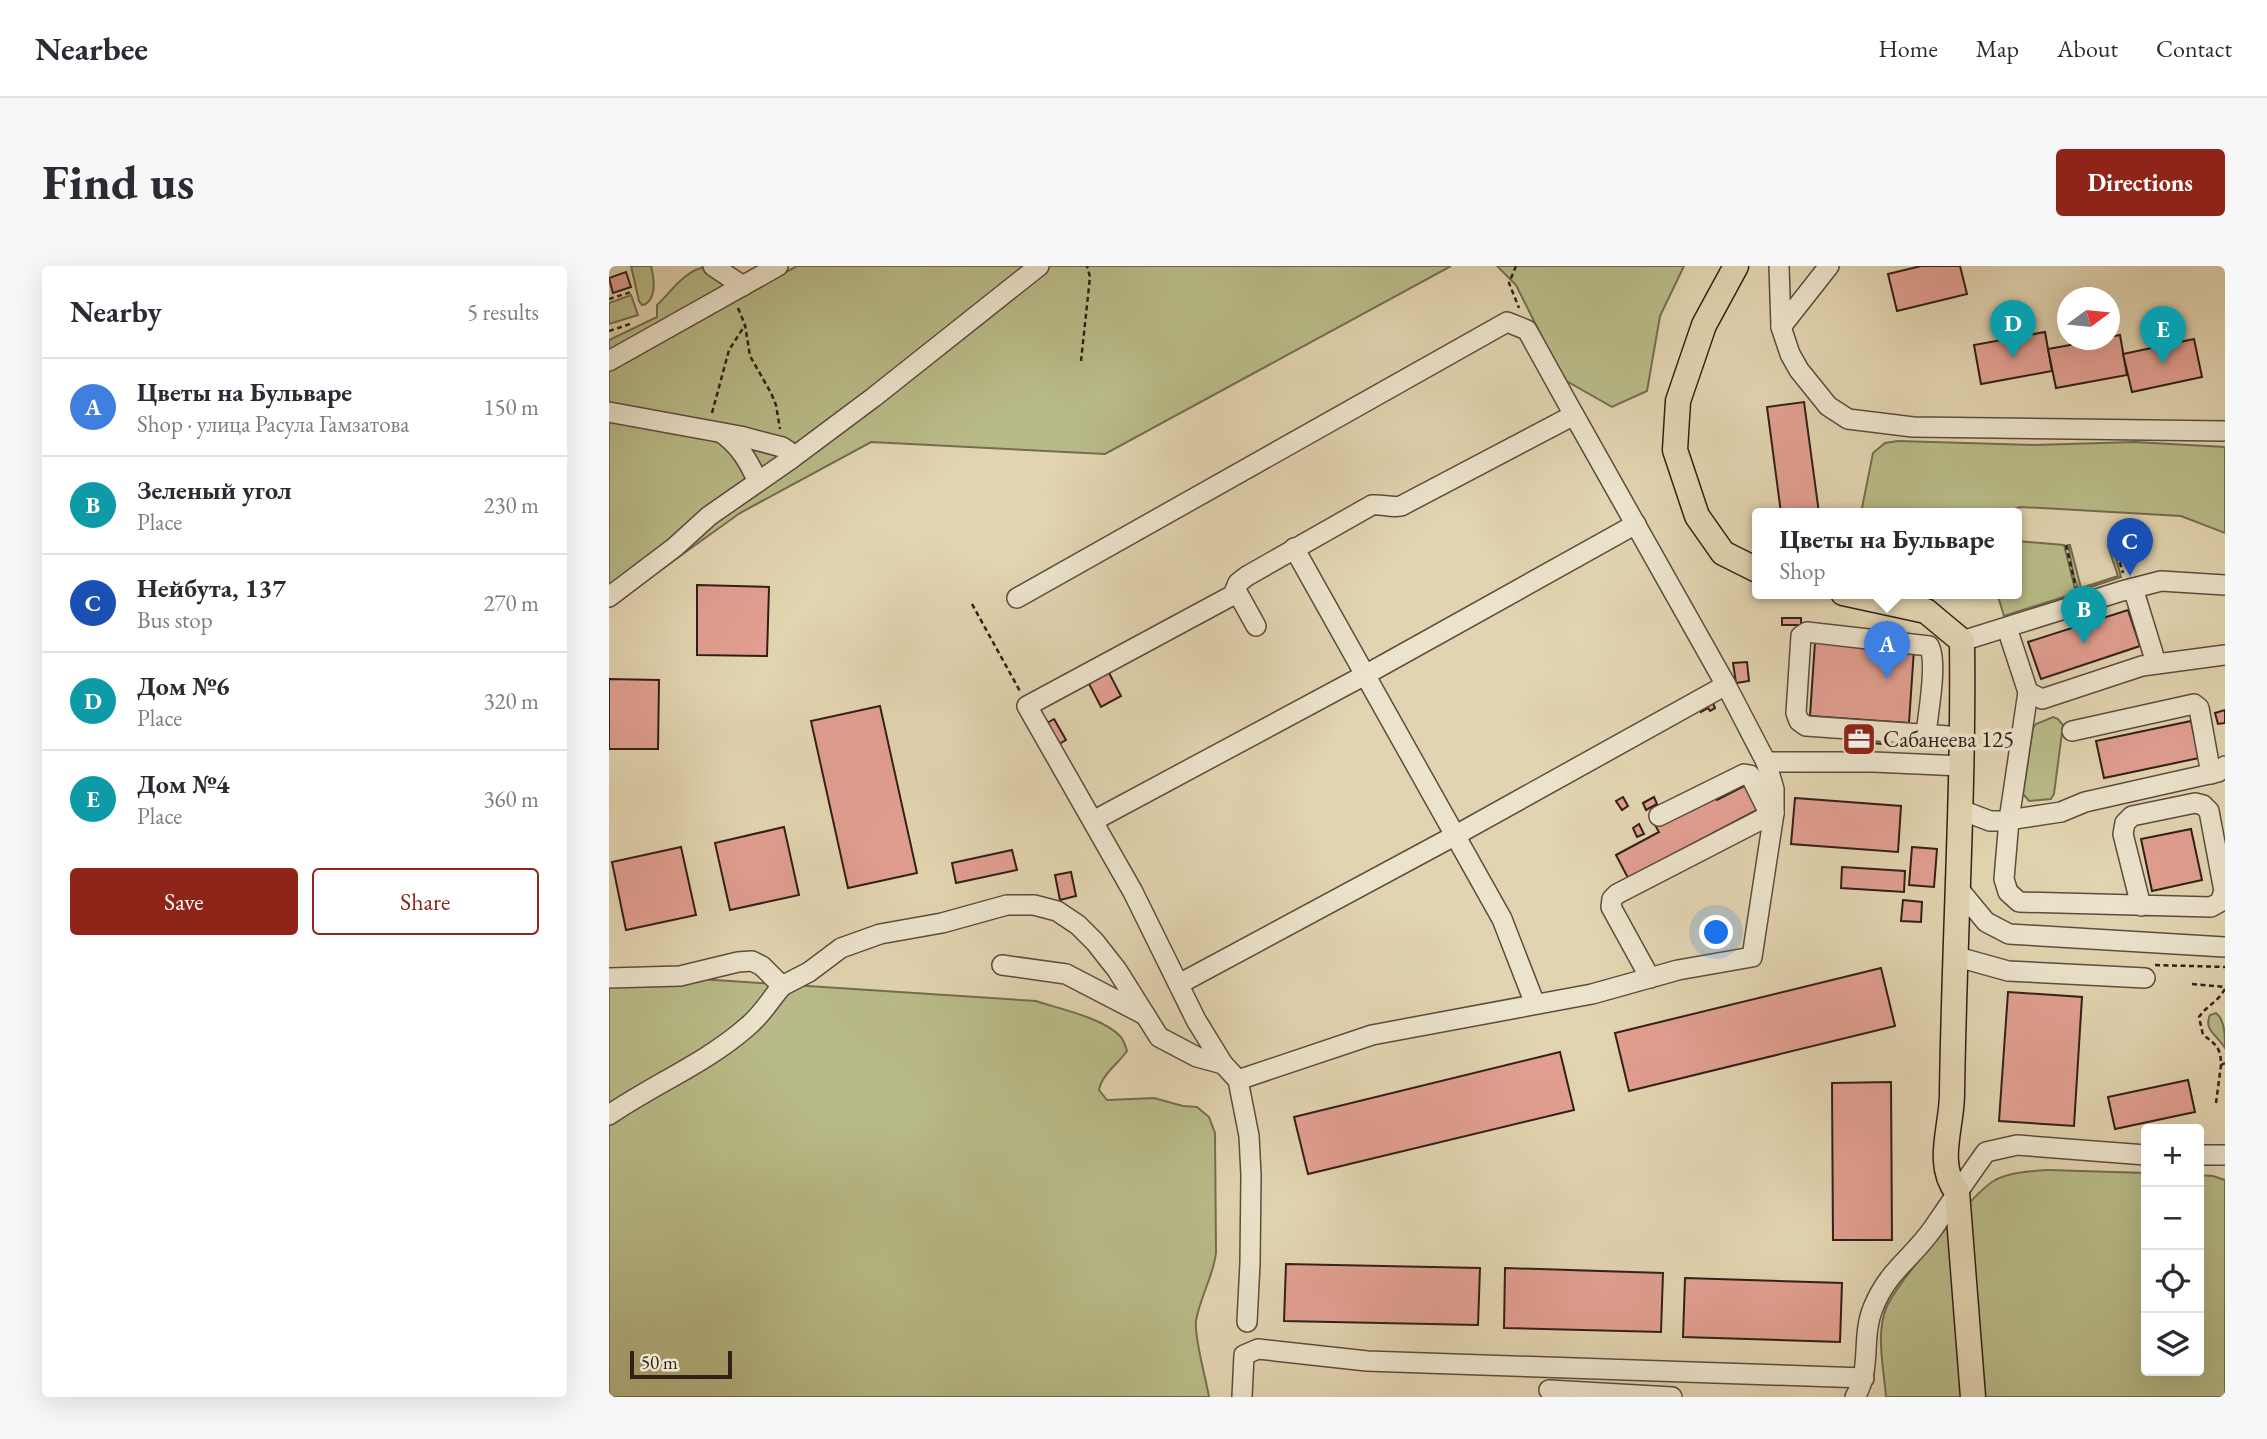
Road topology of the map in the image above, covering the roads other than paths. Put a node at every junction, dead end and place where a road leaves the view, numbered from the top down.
1 (713, 266) edge
2 (778, 266) edge
3 (1039, 266) edge
4 (1736, 266) edge
5 (1779, 266) edge
6 (1829, 266) edge
7 (737, 289) junction
8 (1781, 327) junction
9 (609, 361) edge
10 (609, 412) edge
11 (1574, 415) junction
12 (714, 431) junction
13 (2225, 431) edge
14 (787, 453) junction
15 (758, 482) junction
16 (1636, 524) junction
17 (1294, 548) junction
18 (1752, 567) edge
19 (2225, 585) edge
20 (2133, 588) junction
21 (1236, 590) junction
22 (609, 597) edge
23 (1017, 598) dead end
24 (1871, 599) edge
25 (1256, 626) dead end
26 (2007, 628) junction
27 (1962, 641) junction
28 (2225, 655) edge
29 (2156, 663) junction
30 (1365, 675) junction
31 (1726, 685) junction
32 (2028, 692) junction
33 (2072, 731) dead end
34 (1926, 734) junction
35 (1963, 737) junction
36 (1766, 762) junction
37 (1962, 766) junction
38 (2218, 770) edge
39 (1961, 810) junction
40 (1772, 814) junction
41 (1659, 816) dead end
42 (2009, 820) junction
43 (1093, 821) junction
44 (1456, 835) junction
45 (1957, 887) junction
46 (2141, 906) junction
47 (2225, 947) edge
48 (1954, 956) junction
49 (1002, 965) dead end
50 (609, 978) edge
51 (1650, 978) junction
52 (2145, 978) dead end
53 (1179, 984) junction
54 (782, 986) junction
55 (1535, 1004) junction
56 (1146, 1016) junction
57 (1223, 1064) junction
58 (1238, 1080) junction
59 (609, 1115) edge
60 (2141, 1155) edge
61 (2204, 1155) edge
62 (2225, 1155) edge
63 (1957, 1192) junction
64 (1247, 1322) dead end
65 (1861, 1387) edge
66 (1549, 1390) dead end
67 (1242, 1397) edge
68 (1672, 1397) edge
69 (1973, 1397) edge

1 - 7 street
2 - 7 street
3 - 14 street
4 - 18 main road
5 - 8 street
6 - 8 street
7 - 9 street
8 - 13 street
10 - 12 street
11 - 16 street
11 - 17 street
11 - 23 street
12 - 14 street
12 - 15 street
14 - 15 street
15 - 22 street
16 - 30 street
16 - 31 street
17 - 21 street
17 - 30 street
19 - 20 street
20 - 26 street
20 - 29 street
21 - 25 street
21 - 43 street
24 - 27 main road
26 - 27 street
26 - 32 street
27 - 35 main road
28 - 29 street
29 - 32 street
30 - 43 street
30 - 44 street
31 - 36 street
31 - 44 street
32 - 42 street
33 - 38 street
34 - 34 street
34 - 35 street
35 - 37 main road
36 - 37 street
36 - 40 street
37 - 39 main road
38 - 42 street
39 - 42 street
39 - 45 main road
40 - 41 street
40 - 51 street
40 - 51 street
42 - 46 street
43 - 53 street
44 - 53 street
44 - 55 street
45 - 47 street
45 - 48 main road
46 - 46 street
48 - 52 street
48 - 63 main road
49 - 56 street
50 - 54 street
51 - 55 street
53 - 57 street
54 - 56 street
54 - 59 street
55 - 58 street
56 - 57 street
57 - 58 street
58 - 64 street
60 - 63 street
61 - 62 street
63 - 65 street
63 - 69 main road
65 - 67 street
66 - 68 street

